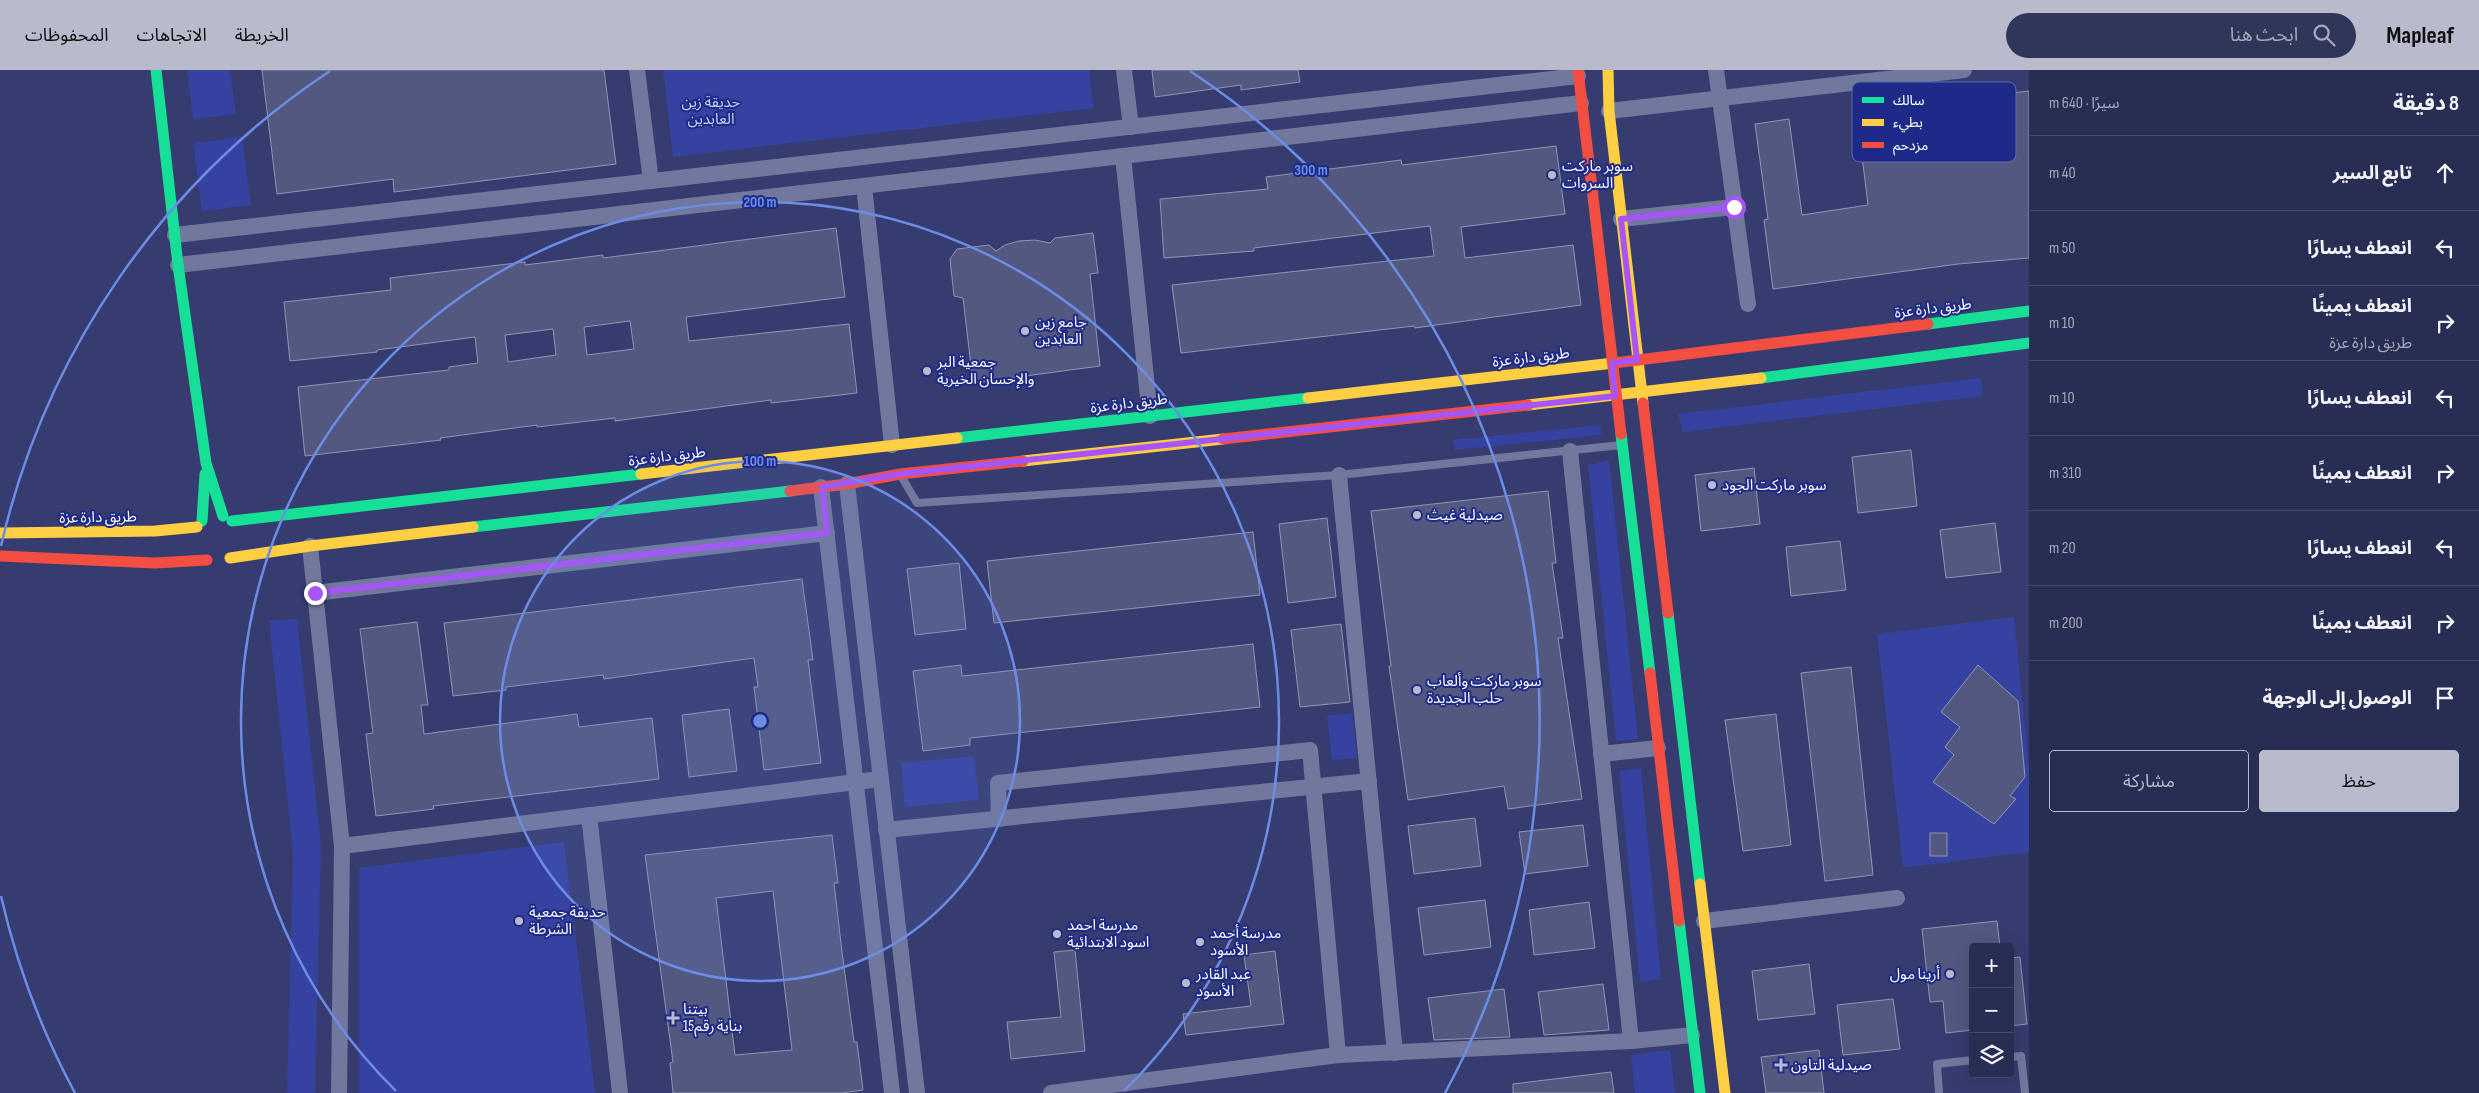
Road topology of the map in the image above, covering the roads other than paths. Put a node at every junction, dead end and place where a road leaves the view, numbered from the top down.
1 (156, 70) edge
2 (637, 70) edge
3 (1124, 70) edge
4 (1608, 70) edge
5 (1716, 70) edge
6 (1964, 70) edge
7 (1578, 73) edge
8 (1896, 74) edge
9 (1719, 98) junction
10 (1581, 103) junction
11 (1609, 111) junction
12 (1233, 115) junction
13 (1131, 127) junction
14 (1000, 142) junction
15 (1237, 143) junction
16 (1123, 156) junction
17 (765, 168) junction
18 (1005, 169) junction
19 (651, 181) junction
20 (864, 186) junction
21 (768, 197) junction
22 (1734, 207) junction
23 (1621, 219) junction
24 (175, 235) junction
25 (178, 265) junction
26 (1748, 304) dead end
27 (2029, 311) edge
28 (2029, 343) edge
29 (1637, 360) junction
30 (1612, 363) junction
31 (1641, 393) junction
32 (1615, 396) junction
33 (1150, 416) junction
34 (892, 445) junction
35 (1621, 445) junction
36 (1570, 451) junction
37 (206, 464) junction
38 (900, 474) junction
39 (1339, 475) junction
40 (847, 484) junction
41 (822, 487) junction
42 (231, 523) junction
43 (199, 524) junction
44 (0, 533) edge
45 (827, 533) junction
46 (240, 546) dead end
47 (310, 546) junction
48 (0, 556) edge
49 (230, 558) junction
50 (207, 560) junction
51 (315, 593) junction
52 (1658, 748) junction
53 (1601, 754) junction
54 (880, 779) junction
55 (1369, 781) junction
56 (856, 783) junction
57 (1313, 787) junction
58 (589, 815) junction
59 (999, 819) junction
60 (886, 830) junction
61 (342, 846) junction
62 (1897, 898) dead end
63 (1704, 921) junction
64 (1692, 1035) junction
65 (1631, 1041) junction
66 (1395, 1053) junction
67 (1338, 1055) junction
68 (2014, 1057) edge
69 (1969, 1060) edge
70 (339, 1093) edge
71 (620, 1093) edge
72 (892, 1093) edge
73 (917, 1093) edge
74 (1051, 1093) edge
75 (1700, 1093) edge
76 (1725, 1093) edge
77 (1939, 1093) edge
78 (2025, 1093) edge

1 - 24 main road
2 - 19 street
3 - 13 street
4 - 11 main road
5 - 9 street
6 - 8 street
7 - 10 main road
7 - 12 street
8 - 9 street
9 - 11 street
9 - 22 street
10 - 15 street
10 - 30 main road
11 - 23 main road
12 - 13 street
12 - 15 street
13 - 14 street
14 - 17 street
14 - 18 street
15 - 16 street
16 - 18 street
16 - 33 street
17 - 19 street
17 - 21 street
18 - 20 street
19 - 24 street
20 - 21 street
20 - 34 street
21 - 25 street
22 - 23 street
22 - 26 street
23 - 29 main road
24 - 25 main road
25 - 37 main road
27 - 29 main road, طريق دارة عزة
28 - 31 main road
29 - 30 main road, طريق دارة عزة
29 - 31 main road
30 - 32 main road
30 - 33 main road, طريق دارة عزة
31 - 32 main road
31 - 63 main road
32 - 35 main road
32 - 38 main road
33 - 34 main road, طريق دارة عزة
34 - 42 main road, طريق دارة عزة
35 - 36 lane
35 - 52 main road
36 - 39 lane
36 - 53 street
37 - 42 main road
37 - 43 main road
38 - 39 lane
38 - 40 main road
39 - 55 street
40 - 41 main road
40 - 54 street
41 - 45 street
41 - 47 main road
42 - 43 main road, طريق دارة عزة
43 - 44 main road, طريق دارة عزة
43 - 50 main road
45 - 51 street
45 - 56 street
46 - 49 main road
47 - 49 main road
47 - 51 street
48 - 50 main road
49 - 50 main road
51 - 61 street
52 - 53 street
52 - 64 main road
53 - 65 street
54 - 56 street
54 - 60 street
55 - 57 street
55 - 66 street
56 - 58 street
56 - 72 street
57 - 59 street
57 - 59 street
57 - 67 street
58 - 61 street
58 - 71 street
59 - 60 street
60 - 73 street
61 - 70 street
62 - 63 street
63 - 76 main road
64 - 65 street
64 - 75 main road
65 - 66 street
66 - 67 street
67 - 74 street
68 - 78 lane
69 - 77 lane

